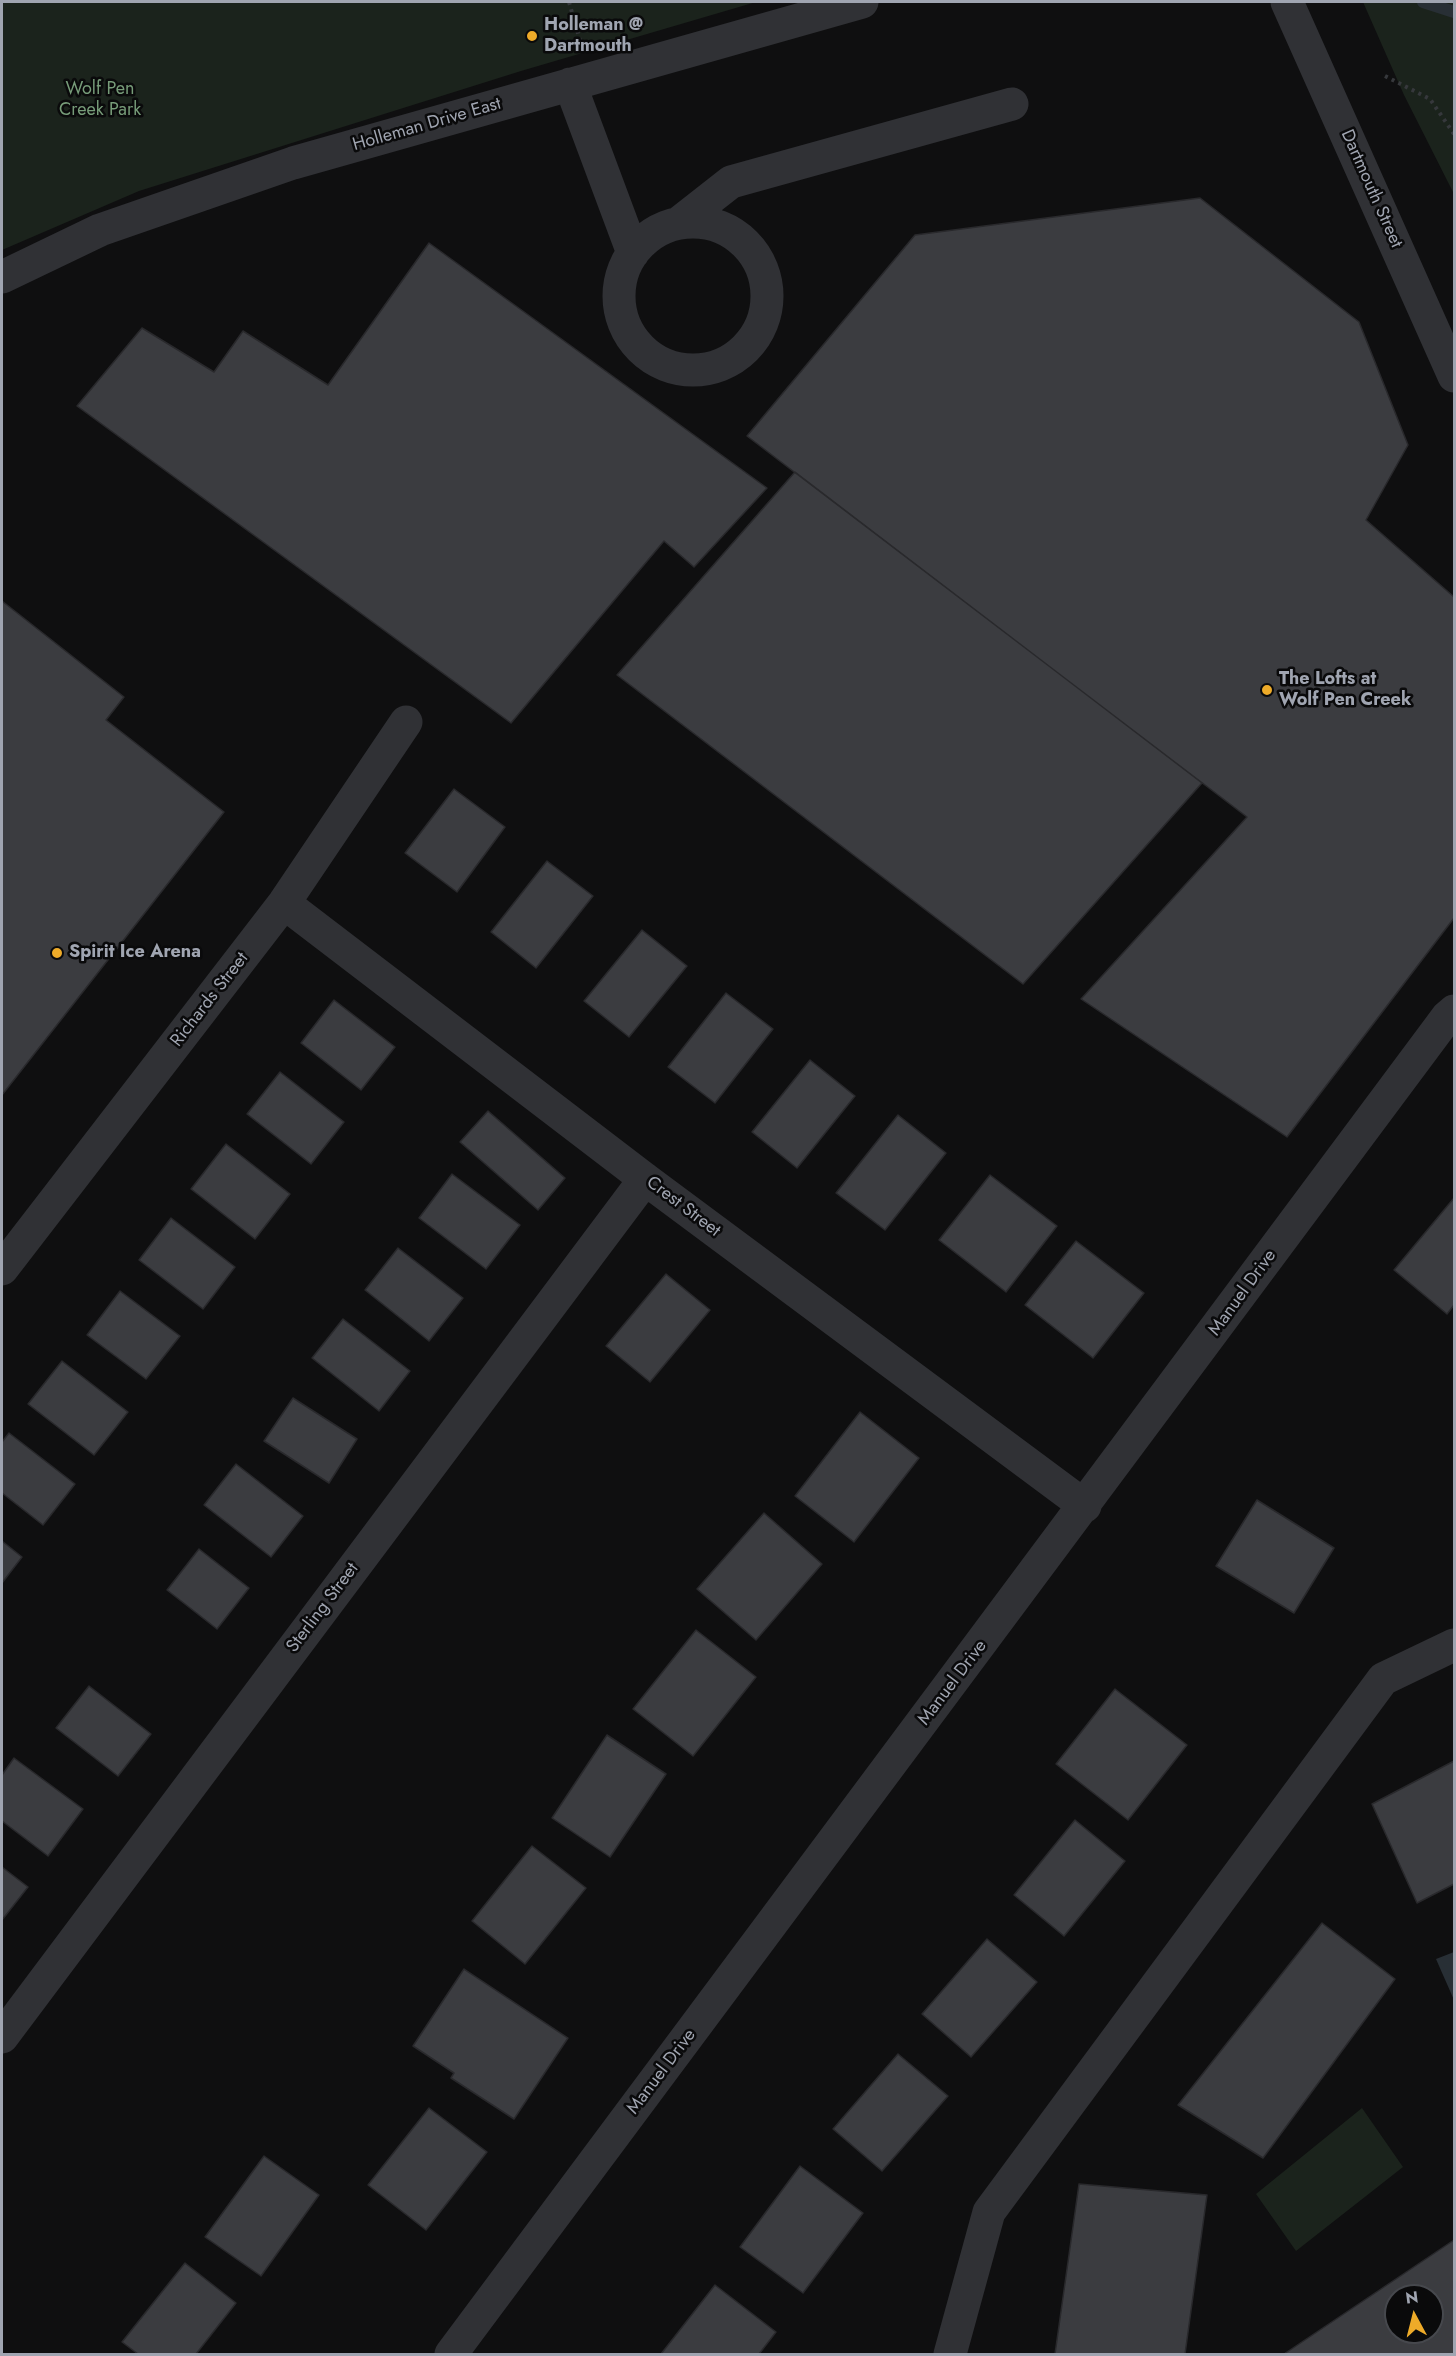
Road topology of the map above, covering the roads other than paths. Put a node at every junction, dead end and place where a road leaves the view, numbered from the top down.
1 (862, 2) edge
2 (1287, 2) edge
3 (570, 84) junction
4 (1012, 104) dead end
5 (680, 222) junction
6 (633, 253) junction
7 (2, 277) edge
8 (1455, 376) edge
9 (406, 722) dead end
10 (284, 903) junction
11 (1455, 1011) edge
12 (645, 1179) junction
13 (2, 1269) edge
14 (1085, 1506) junction
15 (1455, 1645) edge
16 (2, 2037) edge
17 (451, 2355) edge
18 (950, 2355) edge

1 - 3 street, Holleman Drive East
2 - 8 street, Dartmouth Street
3 - 6 street
3 - 7 street, Holleman Drive East
4 - 5 street
5 - 6 street
5 - 6 street
9 - 10 street, Richards Street
10 - 12 street, Crest Street
10 - 13 street, Richards Street
11 - 14 street, Manuel Drive
12 - 14 street, Crest Street
12 - 16 street, Sterling Street
14 - 17 street, Manuel Drive
15 - 18 street

